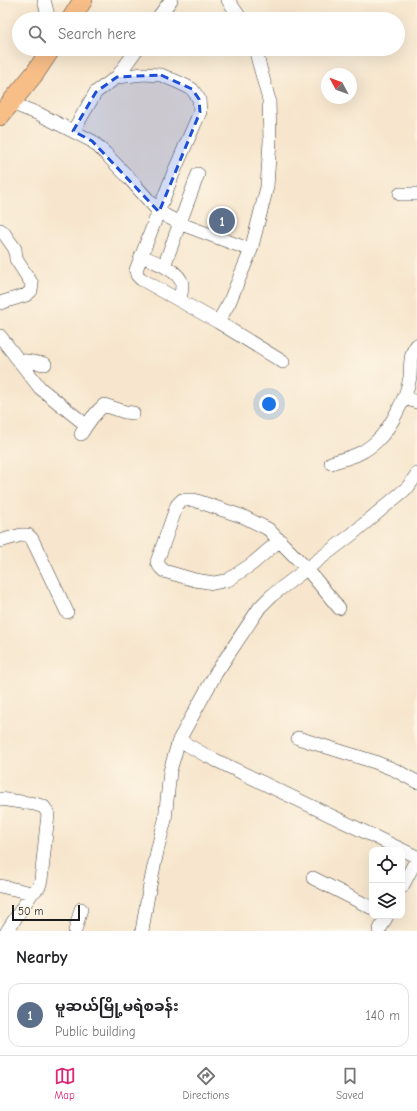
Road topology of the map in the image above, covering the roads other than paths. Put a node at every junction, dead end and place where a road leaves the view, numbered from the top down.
1 (44, 0) edge
2 (83, 0) edge
3 (171, 0) edge
4 (228, 0) edge
5 (47, 12) edge
6 (75, 12) edge
7 (162, 12) edge
8 (236, 12) edge
9 (46, 56) edge
10 (132, 56) edge
11 (257, 56) edge
12 (117, 77) junction
13 (5, 109) edge
14 (73, 131) junction
15 (198, 174) dead end
16 (400, 194) dead end
17 (417, 194) edge
18 (158, 212) junction
19 (181, 224) junction
20 (0, 230) edge
21 (251, 250) junction
22 (141, 256) junction
23 (164, 266) junction
24 (180, 300) junction
25 (0, 303) edge
26 (218, 322) junction
27 (0, 336) edge
28 (417, 345) edge
29 (19, 360) junction
30 (283, 362) dead end
31 (45, 364) dead end
32 (404, 398) junction
33 (417, 402) edge
34 (133, 413) dead end
35 (331, 463) dead end
36 (417, 474) edge
37 (280, 540) junction
38 (0, 541) edge
39 (307, 569) junction
40 (339, 608) dead end
41 (67, 612) dead end
42 (298, 738) dead end
43 (179, 740) junction
44 (417, 782) edge
45 (0, 799) edge
46 (417, 858) edge
47 (313, 878) dead end
48 (404, 883) edge
49 (0, 886) edge
50 (32, 893) junction
51 (369, 906) edge
52 (82, 909) dead end
53 (385, 919) edge
54 (7, 931) edge
55 (75, 931) edge
56 (142, 931) edge
57 (379, 931) edge

1 - 5 street
2 - 6 highway
3 - 7 street
4 - 8 street
9 - 13 highway
10 - 12 street
11 - 21 street
12 - 14 street
12 - 18 street
13 - 14 street
14 - 18 street
15 - 19 street
16 - 17 street
18 - 19 street
18 - 22 street
19 - 21 street
19 - 23 street
20 - 25 street
21 - 26 street
22 - 23 street
22 - 24 street
23 - 24 street
24 - 26 street
26 - 30 street
27 - 29 street
28 - 32 street
29 - 31 street
29 - 34 street
32 - 33 street
32 - 35 street
36 - 39 street
37 - 37 street
37 - 39 street
38 - 41 street
39 - 40 street
39 - 43 street
42 - 44 street
43 - 46 street
43 - 56 street
45 - 50 street
46 - 48 street
47 - 51 street
49 - 50 street
50 - 54 street
52 - 55 street
53 - 57 street

